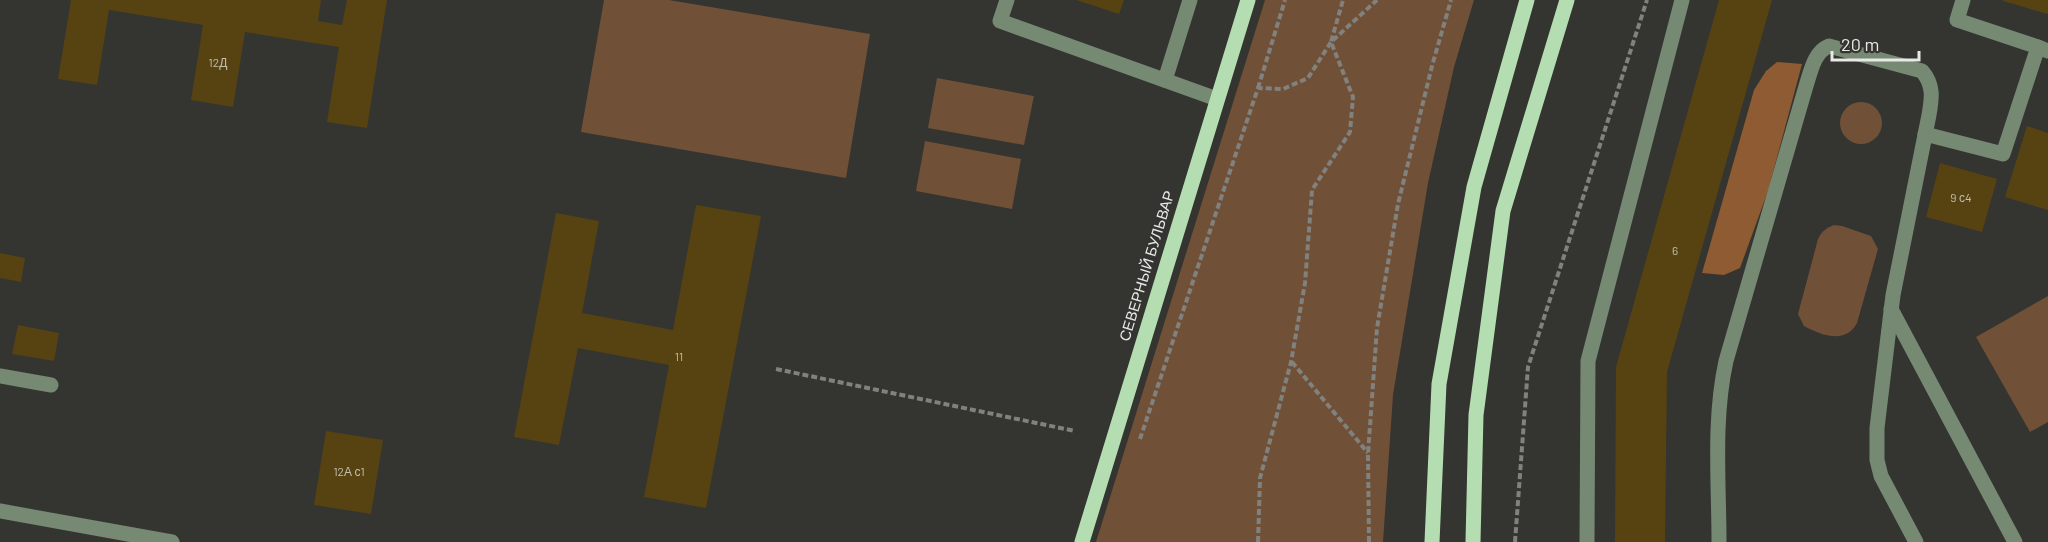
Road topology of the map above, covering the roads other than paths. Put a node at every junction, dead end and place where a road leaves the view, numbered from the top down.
1 (1006, 0) edge
2 (1190, 0) edge
3 (1248, 0) edge
4 (1527, 0) edge
5 (1567, 0) edge
6 (1682, 0) edge
7 (1963, 0) edge
8 (2043, 49) edge
9 (1165, 80) junction
10 (1217, 99) junction
11 (1925, 134) junction
12 (1891, 309) junction
13 (0, 376) edge
14 (51, 384) dead end
15 (0, 511) edge
16 (172, 542) edge
17 (1082, 542) edge
18 (1432, 542) edge
19 (1473, 542) edge
20 (1587, 542) edge
21 (1719, 542) edge
22 (1916, 542) edge
23 (2015, 542) edge

1 - 9 lane
2 - 9 lane
3 - 10 main road, СЕВЕРНЫЙ БУЛЬВАР
4 - 18 main road
5 - 19 main road
6 - 20 lane
7 - 8 lane
8 - 11 lane
9 - 10 lane
10 - 17 main road, СЕВЕРНЫЙ БУЛЬВАР
11 - 12 lane
11 - 21 lane
12 - 22 lane
12 - 23 lane
13 - 14 lane
15 - 16 lane

